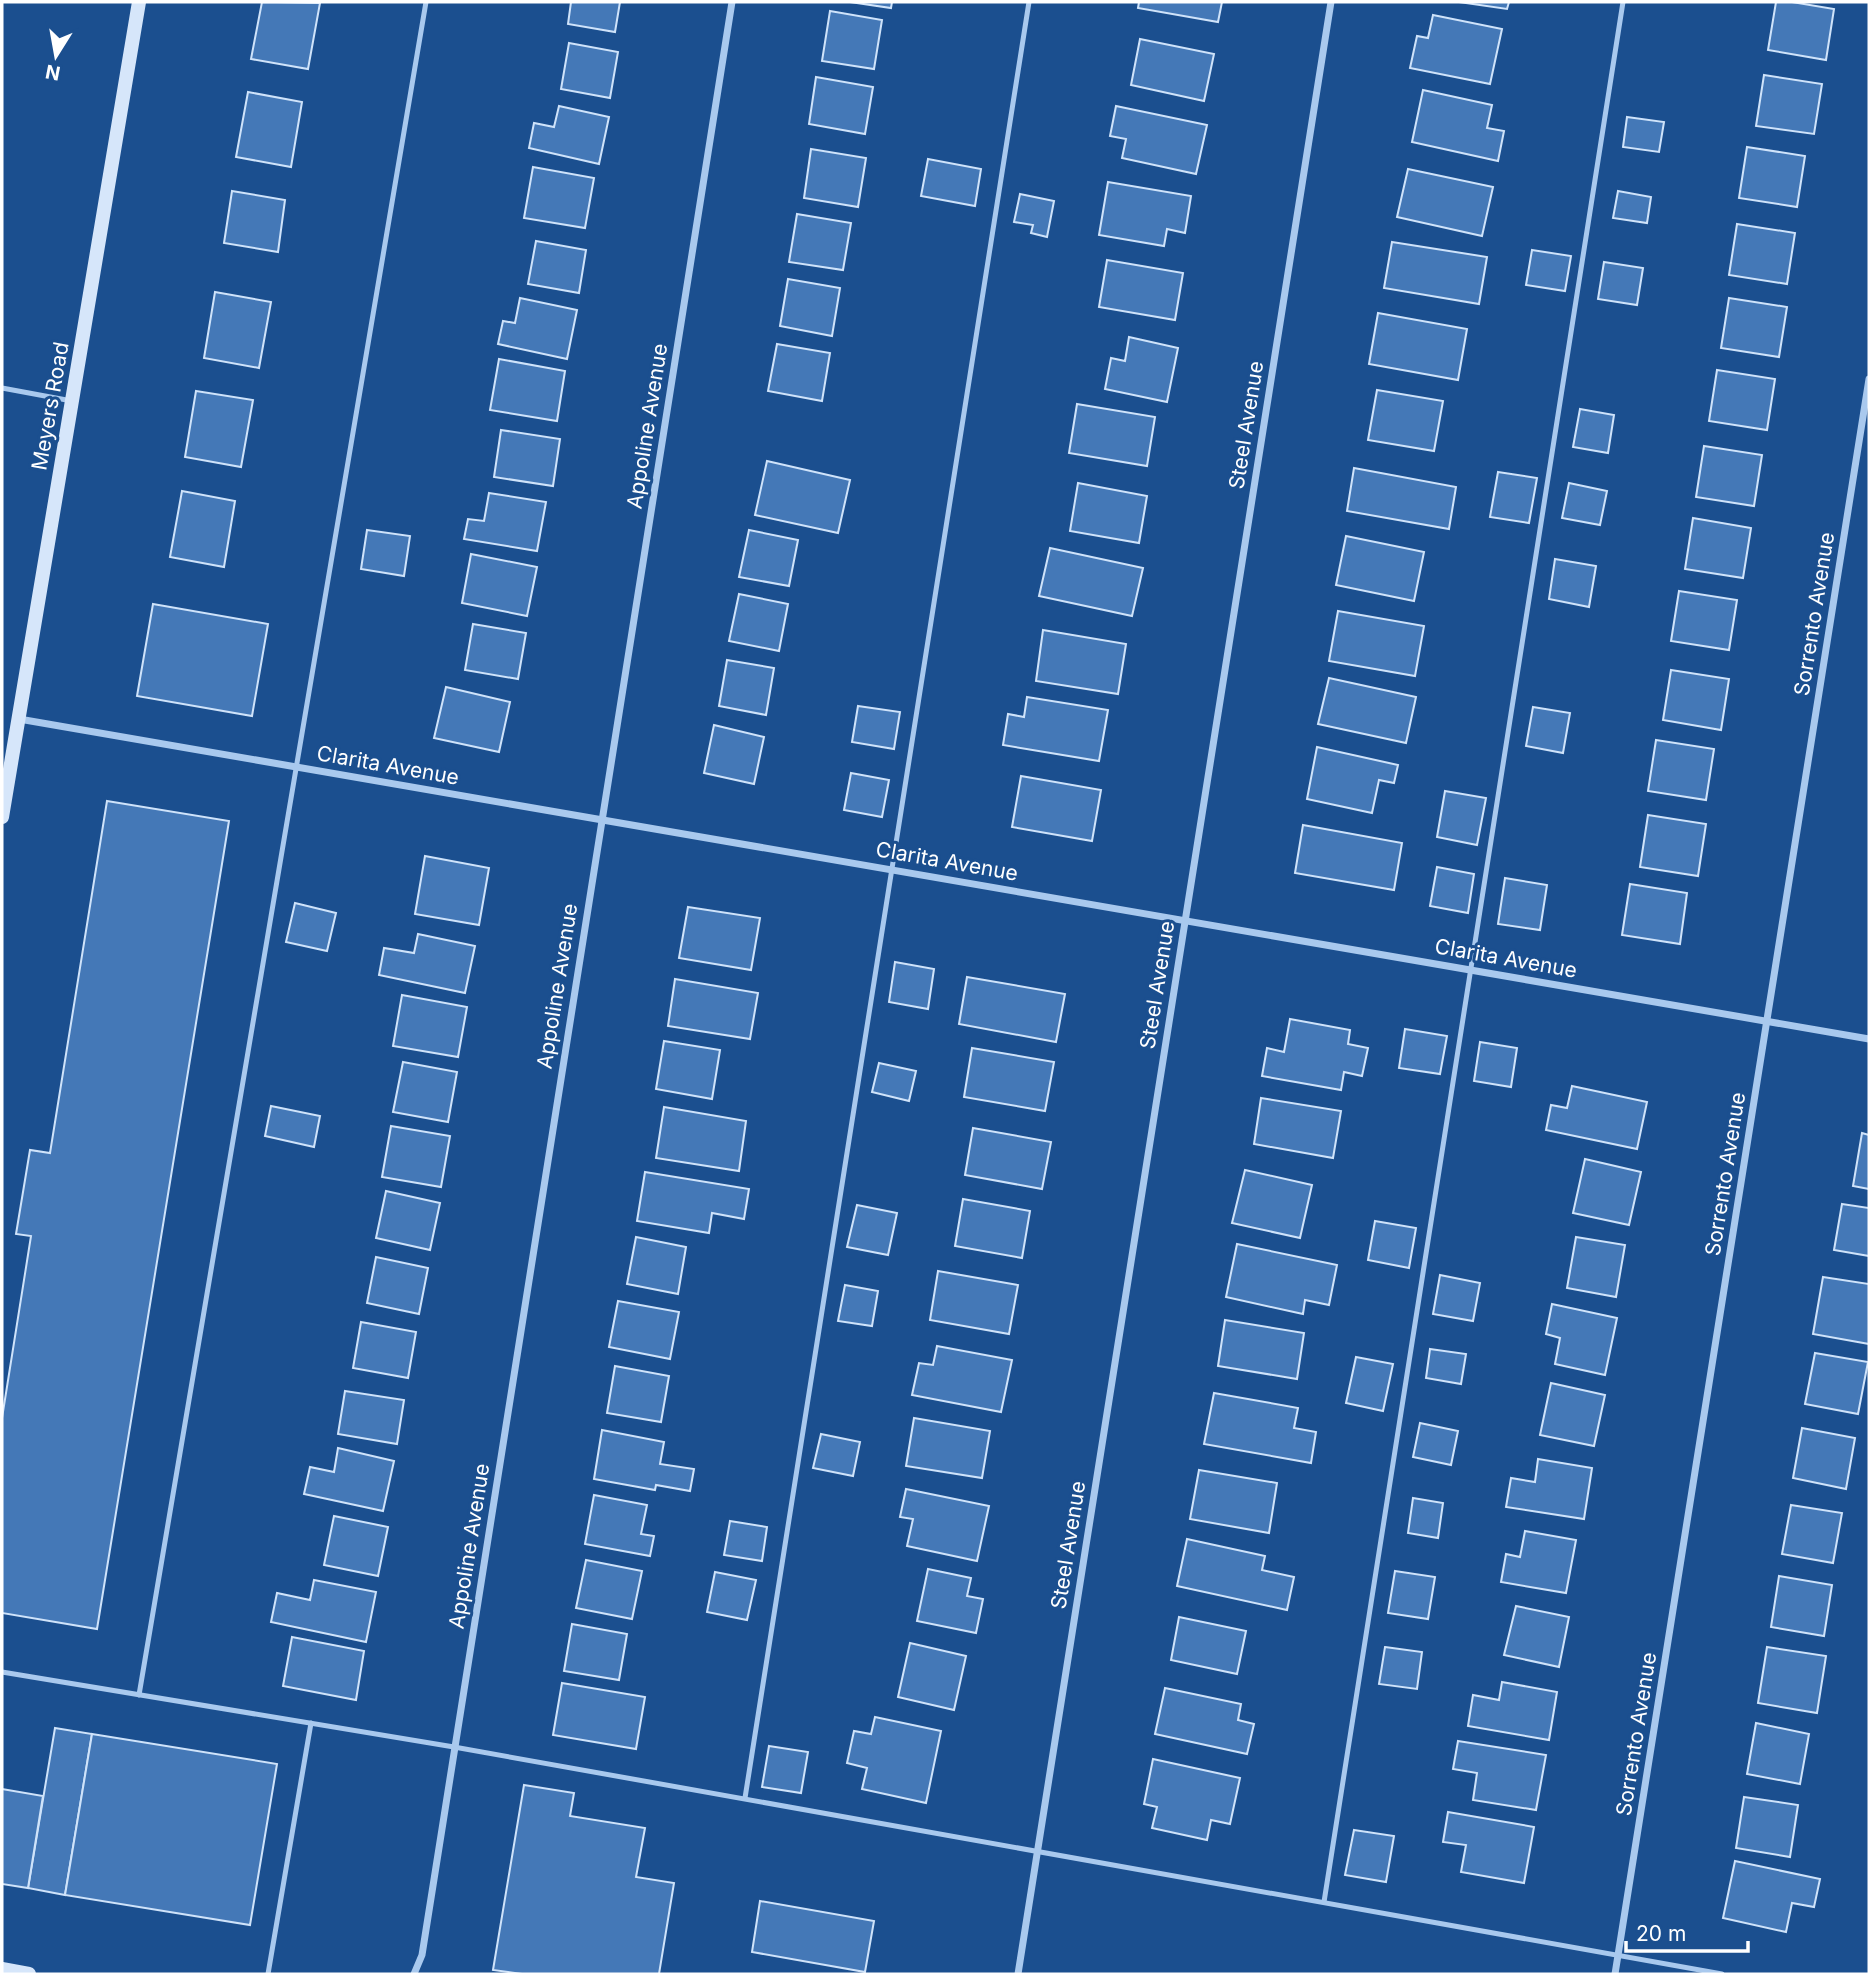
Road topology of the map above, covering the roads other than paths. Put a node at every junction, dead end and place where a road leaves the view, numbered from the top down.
1 (139, 2) edge
2 (426, 2) edge
3 (732, 2) edge
4 (1029, 2) edge
5 (1331, 2) edge
6 (1623, 2) edge
7 (1869, 380) edge
8 (2, 388) edge
9 (72, 401) junction
10 (18, 719) junction
11 (295, 767) junction
12 (2, 817) edge
13 (601, 819) junction
14 (892, 869) junction
15 (1185, 920) junction
16 (1471, 970) junction
17 (1767, 1021) junction
18 (1869, 1039) edge
19 (2, 1673) edge
20 (139, 1695) junction
21 (311, 1723) junction
22 (454, 1747) junction
23 (745, 1798) junction
24 (1038, 1851) junction
25 (1324, 1902) junction
26 (1618, 1956) junction
27 (2, 1969) edge
28 (29, 1974) edge
29 (268, 1974) edge
30 (414, 1974) edge
31 (1018, 1974) edge
32 (1615, 1974) edge
33 (1722, 1974) edge

1 - 9 street, Meyers Road
2 - 11 lane
3 - 13 street, Appoline Avenue
4 - 14 lane
5 - 15 street, Steel Avenue
6 - 16 lane
7 - 17 street, Sorrento Avenue
8 - 9 lane
9 - 10 street, Meyers Road
10 - 11 street, Clarita Avenue
10 - 12 street, Meyers Road
11 - 13 street, Clarita Avenue
11 - 20 lane
13 - 14 street, Clarita Avenue
13 - 22 street, Appoline Avenue
14 - 15 street, Clarita Avenue
14 - 23 lane
15 - 16 street, Clarita Avenue
15 - 24 street, Steel Avenue
16 - 17 street, Clarita Avenue
16 - 25 lane
17 - 18 street, Clarita Avenue
17 - 26 street, Sorrento Avenue
19 - 20 lane
20 - 21 lane
21 - 22 lane
21 - 29 lane
22 - 23 lane
22 - 30 street, Appoline Avenue
23 - 24 lane
24 - 25 lane
24 - 31 street, Steel Avenue
25 - 26 lane
26 - 32 street, Sorrento Avenue
26 - 33 lane
27 - 28 street

